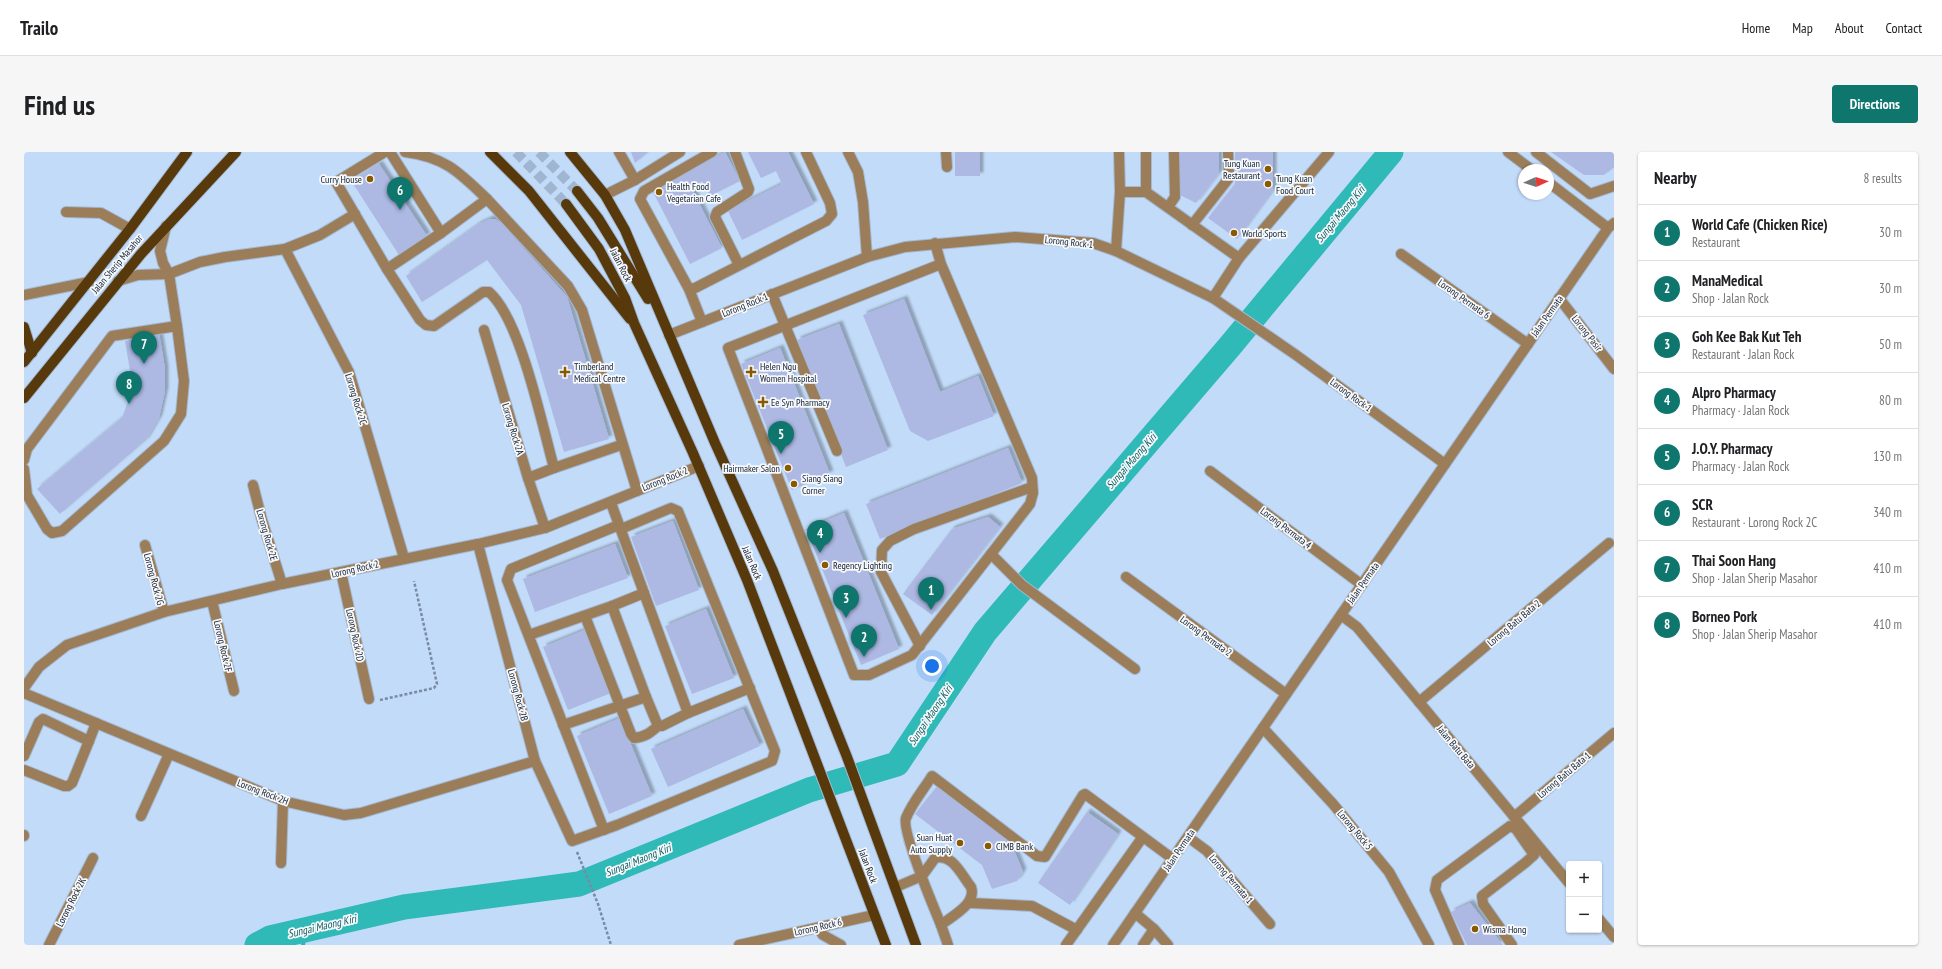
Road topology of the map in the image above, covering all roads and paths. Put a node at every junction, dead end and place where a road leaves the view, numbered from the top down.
1 (187, 152) edge
2 (236, 152) edge
3 (385, 152) edge
4 (390, 152) edge
5 (405, 152) edge
6 (490, 152) edge
7 (570, 152) edge
8 (619, 152) edge
9 (712, 152) edge
10 (735, 152) edge
11 (806, 152) edge
12 (848, 152) edge
13 (946, 152) edge
14 (1120, 152) edge
15 (1146, 152) edge
16 (1174, 152) edge
17 (1228, 152) edge
18 (1329, 152) edge
19 (1508, 152) edge
20 (1536, 152) edge
21 (677, 153) edge
22 (1524, 164) edge
23 (947, 167) dead end
24 (684, 168) junction
25 (635, 180) junction
26 (1554, 186) edge
27 (1614, 186) edge
28 (577, 191) tunnel mouth
29 (1120, 192) junction
30 (1146, 192) junction
31 (605, 195) junction
32 (487, 198) junction
33 (566, 204) tunnel mouth
34 (1168, 207) junction
35 (66, 212) dead end
36 (355, 214) junction
37 (1192, 225) junction
38 (1611, 225) edge
39 (166, 226) junction
40 (130, 229) junction
41 (441, 233) junction
42 (935, 243) junction
43 (285, 249) junction
44 (1116, 251) junction
45 (1401, 254) dead end
46 (867, 257) junction
47 (1239, 258) junction
48 (941, 264) junction
49 (739, 265) junction
50 (388, 269) junction
51 (169, 274) junction
52 (118, 281) junction
53 (89, 282) junction
54 (689, 289) junction
55 (772, 294) junction
56 (24, 295) edge
57 (1213, 298) junction
58 (1559, 298) junction
59 (702, 322) junction
60 (634, 323) junction
61 (177, 326) junction
62 (784, 326) junction
63 (24, 327) edge
64 (484, 330) dead end
65 (670, 335) junction
66 (1528, 344) junction
67 (32, 352) junction
68 (24, 362) edge
69 (1614, 369) edge
70 (24, 398) edge
71 (621, 445) junction
72 (26, 447) edge
73 (837, 451) dead end
74 (24, 460) edge
75 (1445, 464) junction
76 (699, 466) junction
77 (554, 468) junction
78 (24, 469) edge
79 (1210, 471) dead end
80 (528, 478) junction
81 (253, 485) dead end
82 (1032, 487) junction
83 (636, 491) junction
84 (611, 503) junction
85 (620, 527) junction
86 (545, 528) junction
87 (1609, 543) dead end
88 (478, 544) junction
89 (145, 545) dead end
90 (991, 554) junction
91 (404, 558) junction
92 (341, 572) junction
93 (1126, 577) dead end
94 (414, 581) dead end
95 (282, 584) junction
96 (1362, 585) junction
97 (644, 593) junction
98 (212, 601) junction
99 (612, 606) junction
100 (164, 612) junction
101 (1341, 615) junction
102 (585, 616) junction
103 (529, 635) junction
104 (920, 646) junction
105 (1135, 669) dead end
106 (24, 688) edge
107 (750, 688) junction
108 (234, 691) dead end
109 (24, 693) edge
110 (1286, 694) junction
111 (646, 697) junction
112 (369, 699) joint
113 (1419, 702) junction
114 (619, 706) junction
115 (688, 713) junction
116 (96, 723) junction
117 (563, 725) junction
118 (658, 726) junction
119 (1263, 728) junction
120 (1614, 733) edge
121 (89, 741) junction
122 (169, 754) junction
123 (24, 756) edge
124 (535, 761) junction
125 (24, 770) edge
126 (284, 801) junction
127 (142, 816) dead end
128 (1514, 817) junction
129 (604, 830) junction
130 (1188, 837) junction
131 (1142, 838) junction
132 (574, 845) junction
133 (94, 858) dead end
134 (1172, 859) junction
135 (281, 863) dead end
136 (922, 876) junction
137 (1566, 879) edge
138 (896, 887) junction
139 (970, 903) junction
140 (1135, 913) junction
141 (874, 915) junction
142 (1602, 923) edge
143 (941, 924) junction
144 (1270, 924) dead end
145 (818, 928) junction
146 (1154, 929) junction
147 (1077, 930) junction
148 (1614, 937) edge
149 (827, 942) edge
150 (49, 945) edge
151 (611, 945) edge
152 (739, 945) edge
153 (841, 945) edge
154 (886, 945) edge
155 (916, 945) edge
156 (948, 945) edge
157 (1066, 945) edge
158 (1113, 945) edge
159 (1143, 945) edge
160 (1168, 945) edge
161 (1429, 945) edge
162 (1459, 945) edge
163 (1512, 945) edge

1 - 40 main road, Jalan Sherip Masahor
2 - 39 main road, Jalan Sherip Masahor
3 - 36 street
4 - 41 street
5 - 32 street
6 - 60 main road
7 - 31 main road, Jalan Rock
8 - 25 street
9 - 24 street
10 - 49 street
11 - 49 street
12 - 46 street
13 - 23 street
14 - 29 street
15 - 30 street
16 - 34 street
17 - 37 street
18 - 47 street
19 - 22 street
20 - 27 street
21 - 24 street
21 - 25 street
24 - 54 street
25 - 31 street
26 - 38 street
28 - 65 main road, Jalan Rock
29 - 30 street
29 - 44 street
30 - 34 street
31 - 65 main road, Jalan Rock
32 - 41 street
32 - 71 street
33 - 60 main road, Jalan Rock
34 - 37 street
35 - 40 street
36 - 43 street
36 - 50 street
37 - 47 street
38 - 58 street, Jalan Permata
39 - 51 street
39 - 52 main road, Jalan Sherip Masahor
40 - 53 main road, Jalan Sherip Masahor
41 - 50 street
42 - 44 street, Lorong Rock 1
42 - 46 street, Lorong Rock 1
42 - 48 street
43 - 51 street
43 - 91 street, Lorong Rock 2C
44 - 57 street, Lorong Rock 1
45 - 66 street, Lorong Permata 6
46 - 55 street, Lorong Rock 1
47 - 57 street
48 - 62 street
48 - 82 street
49 - 54 street
50 - 77 street
51 - 52 street
51 - 61 street
52 - 70 main road, Jalan Sherip Masahor
53 - 56 street
53 - 67 main road, Jalan Sherip Masahor
54 - 59 street
55 - 59 street, Lorong Rock 1
55 - 62 street
57 - 75 street, Lorong Rock 1
58 - 66 street, Jalan Permata
58 - 69 street, Lorong Pasir
59 - 65 street, Lorong Rock 1
60 - 76 main road, Jalan Rock
61 - 72 street
61 - 78 street
62 - 73 street
62 - 104 street
63 - 67 main road
64 - 80 street, Lorong Rock 2A
65 - 138 main road, Jalan Rock
66 - 75 street, Jalan Permata
67 - 68 main road, Jalan Sherip Masahor
71 - 77 street
71 - 83 street
72 - 74 street
75 - 96 street, Jalan Permata
76 - 83 street, Lorong Rock 2
76 - 141 main road, Jalan Rock
77 - 80 street
79 - 96 street, Lorong Permata 4
80 - 86 street, Lorong Rock 2A
81 - 95 street, Lorong Rock 2E
82 - 90 street
82 - 104 street
83 - 84 street, Lorong Rock 2
84 - 85 street
84 - 86 street, Lorong Rock 2
85 - 97 street
85 - 103 street
85 - 107 street
86 - 88 street, Lorong Rock 2
87 - 113 street, Lorong Batu Bata 2
88 - 91 street, Lorong Rock 2
88 - 124 street, Lorong Rock 2B
89 - 100 street, Lorong Rock 2G
90 - 104 street
90 - 105 street
91 - 92 street, Lorong Rock 2
92 - 95 street, Lorong Rock 2
92 - 112 street, Lorong Rock 2D
93 - 110 street, Lorong Permata 2
94 - 112 path
95 - 98 street, Lorong Rock 2
96 - 101 street, Jalan Permata
97 - 99 street
97 - 115 street
98 - 100 street, Lorong Rock 2
98 - 108 street, Lorong Rock 2F
99 - 102 street
99 - 111 street
100 - 106 street, Lorong Rock 2
101 - 110 street, Jalan Permata
101 - 113 street, Jalan Batu Bata
102 - 103 street
102 - 114 street
103 - 117 street
107 - 115 street
107 - 129 street
109 - 116 street, Lorong Rock 2H
110 - 119 street, Jalan Permata
111 - 114 street
111 - 118 street
113 - 128 street, Jalan Batu Bata
114 - 117 street
114 - 118 street
115 - 118 street
116 - 121 street
116 - 122 street, Lorong Rock 2H
117 - 129 street
119 - 130 street, Jalan Permata
119 - 161 street, Lorong Rock 5
120 - 128 street, Lorong Batu Bata 1
121 - 123 street
121 - 125 street
122 - 126 street, Lorong Rock 2H
122 - 127 street
124 - 126 street, Lorong Rock 2H
124 - 132 street, Lorong Rock 2B
126 - 135 street
128 - 137 street, Jalan Batu Bata
129 - 132 street
130 - 134 street, Jalan Permata
130 - 144 street, Lorong Permata 1
131 - 134 street
131 - 136 street
131 - 147 street
132 - 151 path
133 - 150 street, Lorong Rock 2K
134 - 140 street, Jalan Permata
136 - 138 street
136 - 139 street
136 - 143 street
138 - 155 main road, Jalan Rock
139 - 143 street
139 - 147 street
140 - 146 street
140 - 158 street, Jalan Permata
141 - 145 street, Lorong Rock 6
141 - 154 main road, Jalan Rock
142 - 148 street
143 - 156 street
145 - 149 street
145 - 152 street, Lorong Rock 6
146 - 159 street
146 - 160 street
147 - 157 street
149 - 153 street
162 - 163 street

